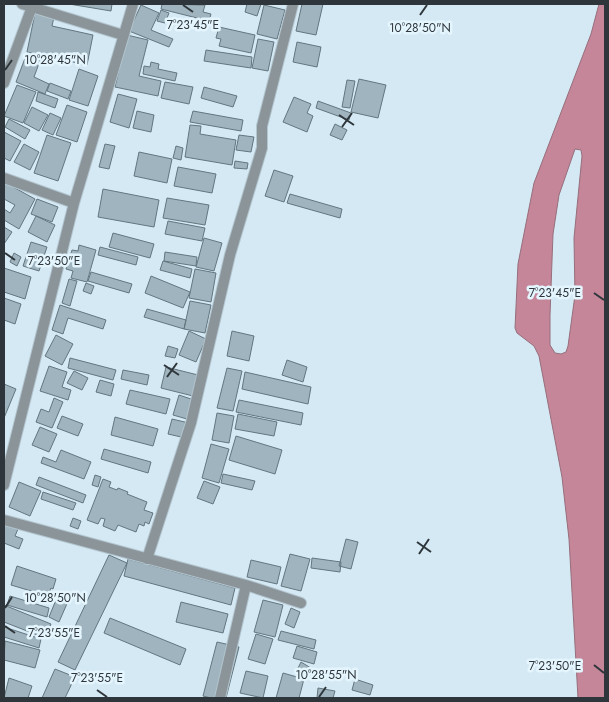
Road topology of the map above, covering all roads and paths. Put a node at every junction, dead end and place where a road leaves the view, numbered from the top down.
1 (132, 4) edge
2 (293, 4) edge
3 (29, 5) edge
4 (123, 35) junction
5 (4, 83) edge
6 (4, 178) edge
7 (74, 203) junction
8 (4, 485) edge
9 (4, 520) edge
10 (147, 559) junction
11 (246, 585) junction
12 (301, 603) dead end
13 (220, 698) edge

1 - 4 street
2 - 10 street
3 - 4 street
3 - 5 street
4 - 7 street
6 - 7 street
7 - 8 street
9 - 10 street
10 - 11 street
11 - 12 street
11 - 13 street

